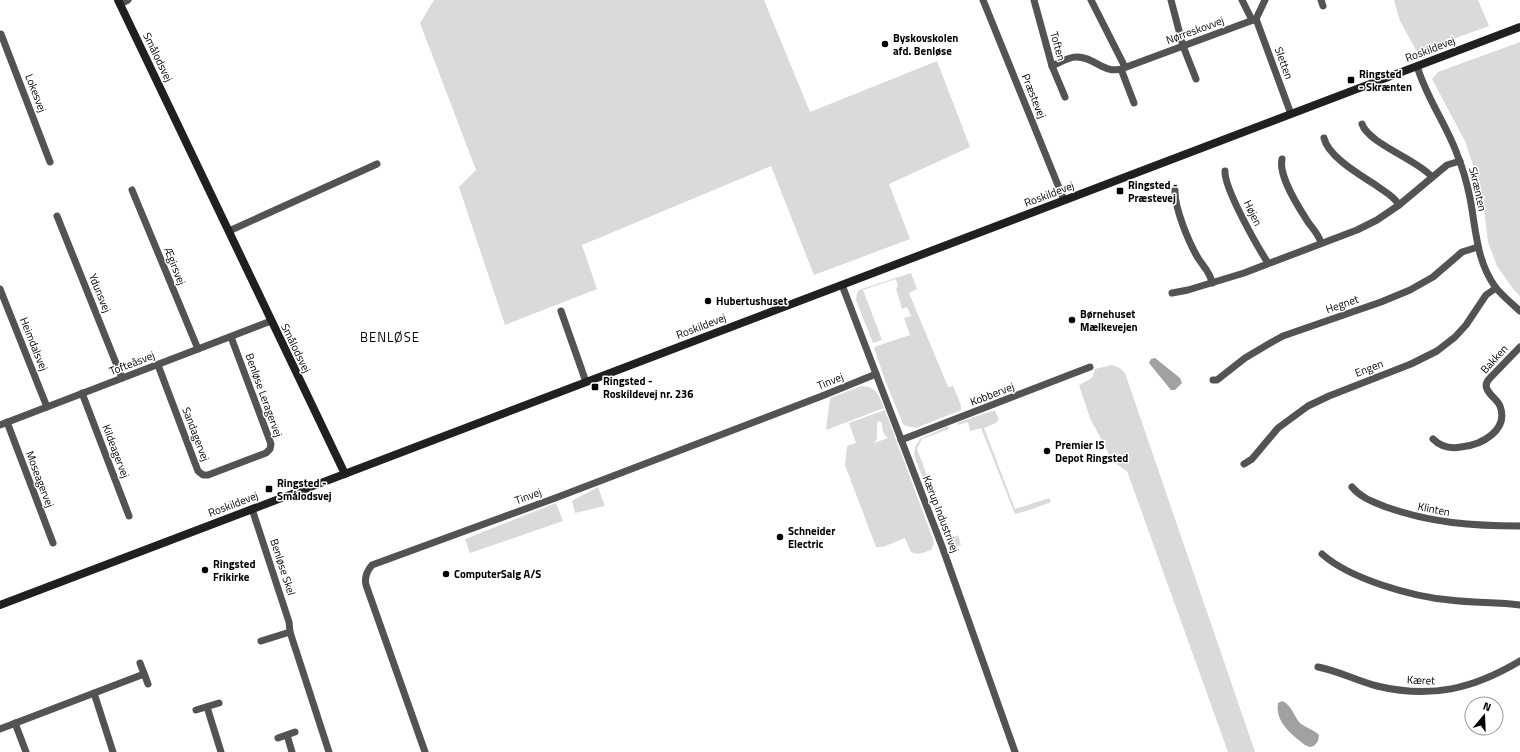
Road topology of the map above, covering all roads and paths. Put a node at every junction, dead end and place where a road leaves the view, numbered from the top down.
1 (983, 0) edge
2 (1034, 0) edge
3 (1091, 0) edge
4 (1171, 0) edge
5 (1242, 0) edge
6 (1265, 0) edge
7 (122, 1) edge
8 (1254, 20) junction
9 (1520, 27) edge
10 (0, 34) edge
11 (1183, 46) junction
12 (1052, 66) junction
13 (1417, 66) junction
14 (1123, 68) junction
15 (1196, 79) dead end
16 (1065, 97) dead end
17 (1134, 103) dead end
18 (1291, 114) junction
19 (1362, 124) dead end
20 (1324, 138) dead end
21 (1282, 159) dead end
22 (1460, 161) junction
23 (50, 162) dead end
24 (377, 164) dead end
25 (1225, 170) dead end
26 (1432, 177) junction
27 (132, 190) dead end
28 (1175, 190) dead end
29 (1064, 200) junction
30 (1399, 205) junction
31 (57, 216) dead end
32 (229, 231) junction
33 (1321, 243) junction
34 (1478, 247) junction
35 (1268, 263) junction
36 (1212, 283) junction
37 (842, 284) junction
38 (1496, 288) junction
39 (0, 289) edge
40 (1172, 293) dead end
41 (561, 311) dead end
42 (1520, 311) edge
43 (271, 322) junction
44 (231, 337) junction
45 (1520, 347) edge
46 (198, 350) junction
47 (158, 365) junction
48 (1090, 366) dead end
49 (876, 374) junction
50 (122, 378) junction
51 (1213, 380) dead end
52 (586, 382) junction
53 (82, 394) junction
54 (48, 406) junction
55 (3, 423) edge
56 (1433, 439) dead end
57 (901, 440) junction
58 (238, 464) joint
59 (1244, 464) dead end
60 (345, 474) junction
61 (1352, 487) dead end
62 (252, 509) junction
63 (129, 516) dead end
64 (1520, 526) edge
65 (53, 543) dead end
66 (1322, 554) dead end
67 (0, 605) edge
68 (1520, 605) edge
69 (290, 632) junction
70 (261, 642) dead end
71 (1520, 661) edge
72 (140, 663) dead end
73 (1318, 667) dead end
74 (144, 674) junction
75 (148, 684) dead end
76 (94, 693) junction
77 (219, 703) dead end
78 (207, 707) junction
79 (196, 710) dead end
80 (15, 723) junction
81 (0, 728) edge
82 (295, 732) dead end
83 (287, 735) junction
84 (278, 738) dead end
85 (26, 752) edge
86 (113, 752) edge
87 (221, 752) edge
88 (292, 752) edge
89 (329, 752) edge
90 (425, 752) edge
91 (1015, 752) edge

1 - 29 street, Præstevej
2 - 12 street, Toften
3 - 14 street
4 - 11 street
5 - 8 street, Sletten
6 - 8 street
7 - 32 street, Smålodsvej
8 - 11 street, Nørreskovvej
8 - 18 street, Sletten
9 - 13 street, Roskildevej
10 - 23 street, Lokesvej
11 - 14 street, Nørreskovvej
11 - 15 street
12 - 14 street, Nørreskovvej
12 - 16 street, Toften
13 - 18 street, Roskildevej
13 - 22 street, Skrænten
14 - 17 street
18 - 29 street, Roskildevej
19 - 26 street
20 - 30 street
21 - 33 street
22 - 26 street
22 - 34 street, Skrænten
24 - 32 street
25 - 35 street, Højen
26 - 30 street
27 - 46 street, Ægirsvej
28 - 36 street
29 - 37 street, Roskildevej
30 - 33 street
31 - 50 street, Ydunsvej
32 - 43 street, Smålodsvej
33 - 35 street
34 - 38 street, Skrænten
34 - 51 street, Hegnet
35 - 36 street
36 - 40 street
37 - 49 street, Kærup Industrivej
37 - 52 street, Roskildevej
38 - 42 street, Skrænten
38 - 59 street, Engen
39 - 54 street, Heimdalsvej
41 - 52 street
43 - 44 street, Tofteåsvej
43 - 60 street, Smålodsvej
44 - 46 street, Tofteåsvej
44 - 58 street, Benløse Leragervej
45 - 56 street, Bakken
46 - 47 street, Tofteåsvej
47 - 50 street, Tofteåsvej
47 - 58 street, Sandagervej
48 - 57 street, Kobbervej
49 - 57 street, Kærup Industrivej
49 - 90 street, Tinvej
50 - 53 street, Tofteåsvej
52 - 60 street, Roskildevej
53 - 54 street, Tofteåsvej
53 - 63 street, Kildeagervej
54 - 55 street, Tofteåsvej
55 - 65 street, Moseagervej
57 - 91 street, Kærup Industrivej
60 - 62 street, Roskildevej
61 - 64 street, Klinten
62 - 67 street, Roskildevej
62 - 69 street, Benløse Skel
66 - 68 street
69 - 70 street
69 - 89 street, Benløse Skel
71 - 73 street, Kæret
72 - 74 street
74 - 75 street
74 - 76 street
76 - 80 street
76 - 86 street
77 - 78 street
78 - 79 street
78 - 87 street
80 - 81 street
80 - 85 street
82 - 83 street
83 - 84 street
83 - 88 street

